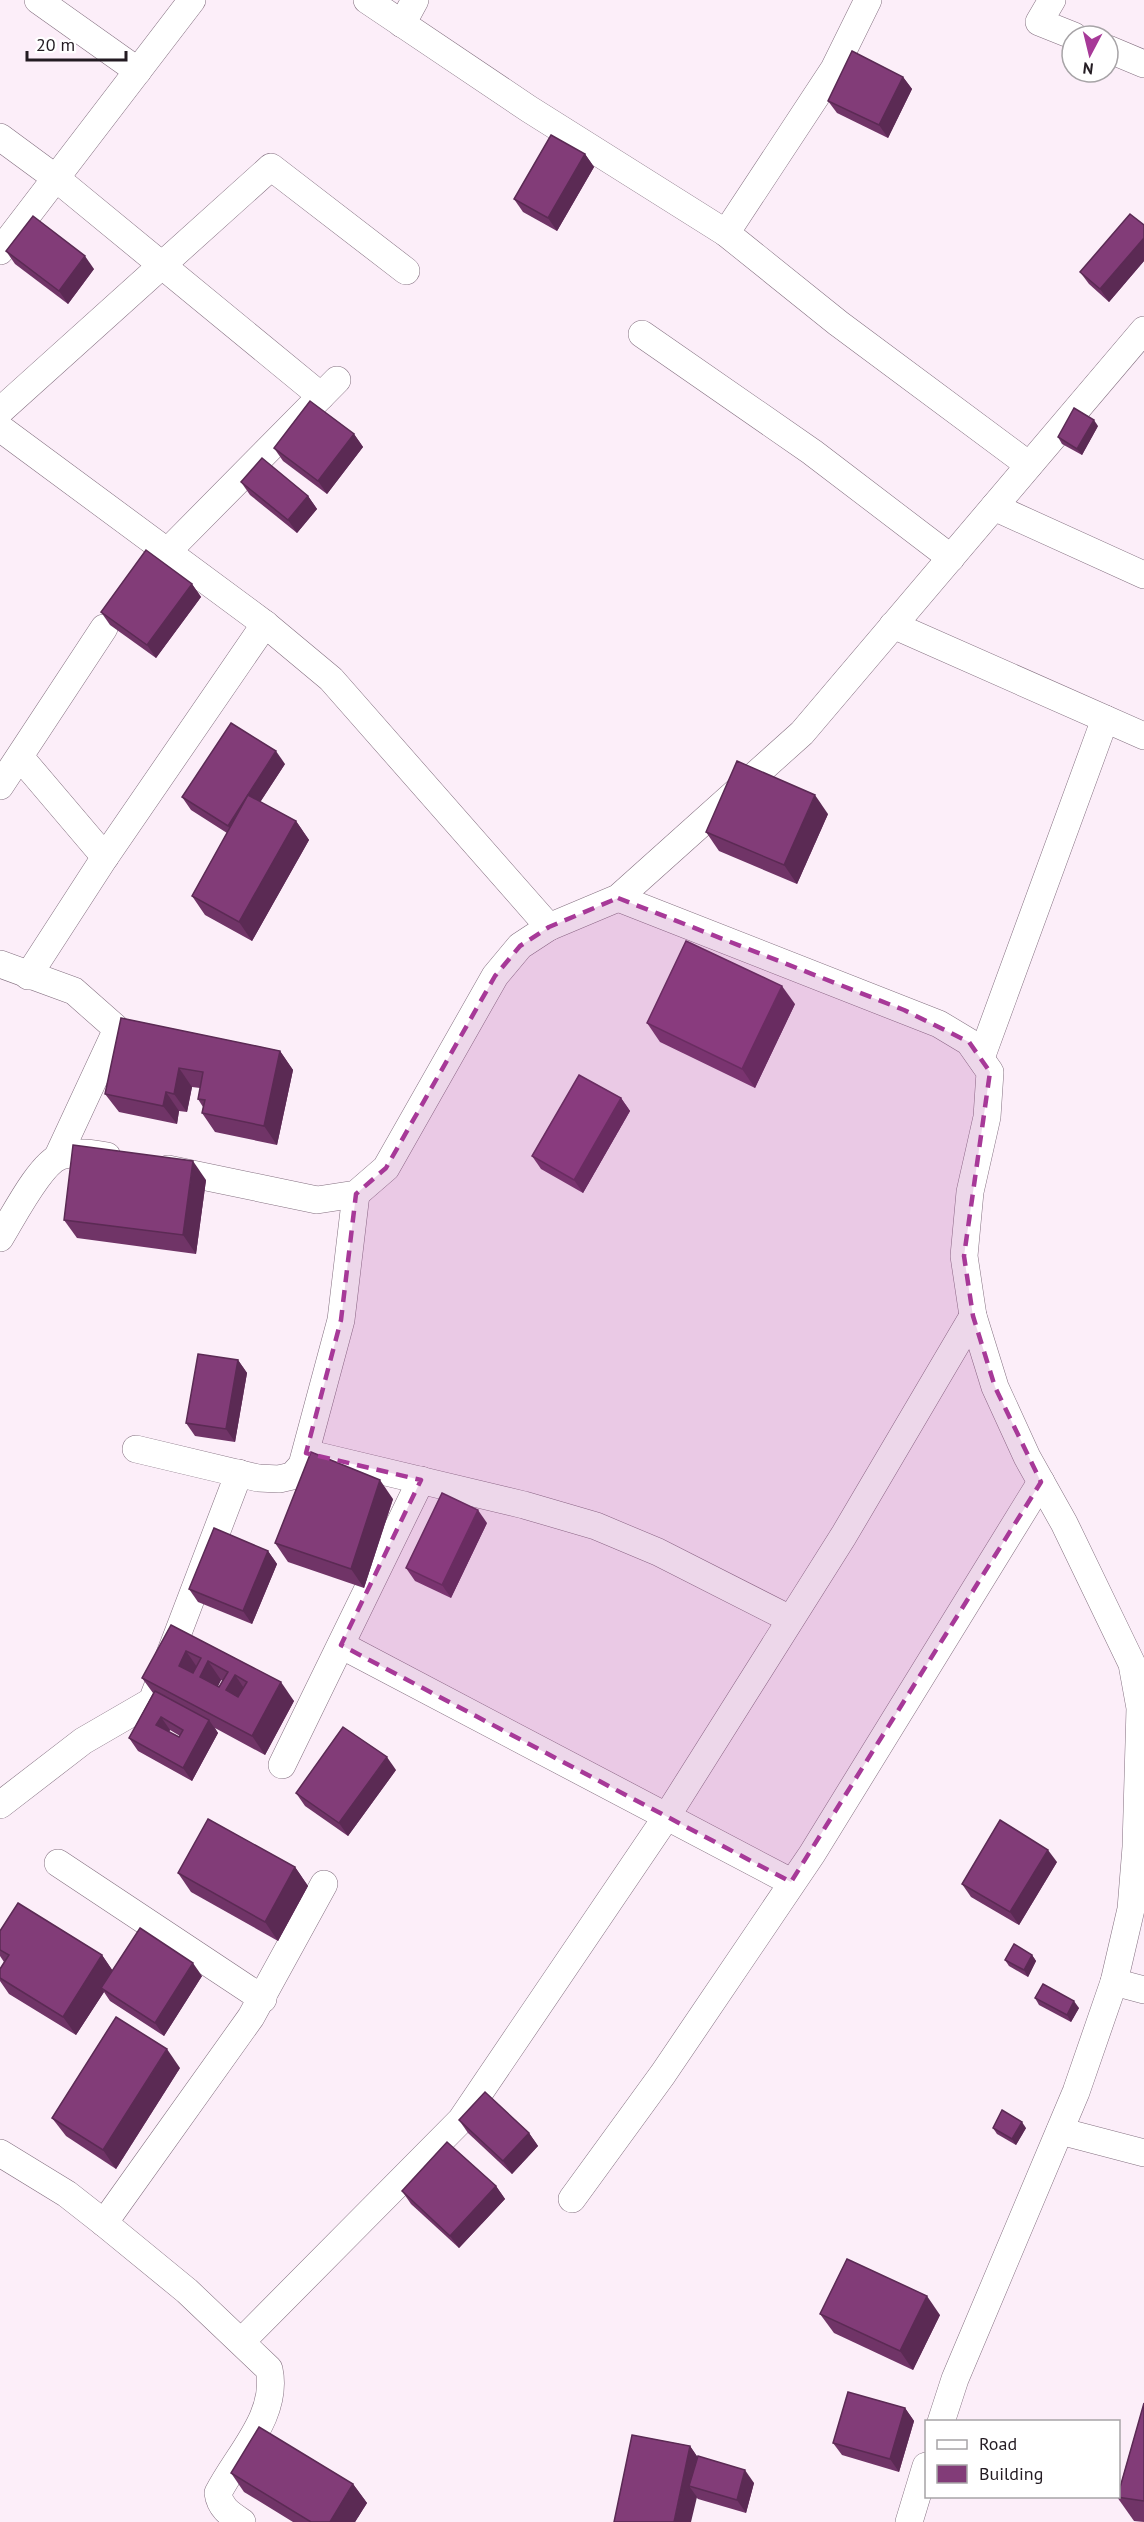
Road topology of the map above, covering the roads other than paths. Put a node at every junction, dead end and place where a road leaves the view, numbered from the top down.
1 (38, 0) edge
2 (192, 0) edge
3 (367, 0) edge
4 (415, 0) edge
5 (868, 0) edge
6 (1052, 0) edge
7 (402, 24) junction
8 (1060, 30) edge
9 (1120, 55) edge
10 (1144, 64) edge
11 (138, 71) junction
12 (0, 137) edge
13 (57, 179) junction
14 (726, 233) junction
15 (0, 250) edge
16 (162, 265) junction
17 (406, 272) dead end
18 (1144, 330) edge
19 (642, 334) dead end
20 (0, 411) edge
21 (0, 428) edge
22 (1029, 465) junction
23 (994, 507) junction
24 (168, 551) junction
25 (951, 558) junction
26 (1144, 575) edge
27 (265, 624) junction
28 (893, 625) junction
29 (104, 628) edge
30 (1106, 719) junction
31 (1144, 736) edge
32 (20, 757) junction
33 (0, 786) edge
34 (105, 857) junction
35 (618, 898) junction
36 (549, 927) junction
37 (0, 964) edge
38 (28, 976) junction
39 (981, 1058) junction
40 (58, 1156) junction
41 (356, 1194) junction
42 (0, 1238) edge
43 (973, 1316) junction
44 (136, 1449) dead end
45 (306, 1452) junction
46 (239, 1473) junction
47 (421, 1480) junction
48 (1041, 1482) junction
49 (790, 1619) junction
50 (341, 1645) junction
51 (282, 1765) dead end
52 (0, 1805) edge
53 (667, 1816) junction
54 (58, 1863) dead end
55 (791, 1882) junction
56 (324, 1884) dead end
57 (1114, 1982) junction
58 (1144, 1990) edge
59 (262, 1998) junction
60 (1060, 2131) junction
61 (0, 2153) edge
62 (1144, 2153) edge
63 (572, 2199) dead end
64 (104, 2223) junction
65 (242, 2341) junction
66 (941, 2420) edge
67 (925, 2472) edge
68 (227, 2518) edge
69 (909, 2522) edge

1 - 11 street
2 - 11 street
3 - 7 street
4 - 7 street
5 - 14 street
6 - 8 street
7 - 14 street
9 - 10 street
11 - 13 street
12 - 13 street
13 - 15 street
13 - 16 street
14 - 22 street
16 - 17 street
16 - 20 street
16 - 24 street
18 - 22 street
19 - 25 street
21 - 24 street
22 - 23 street
23 - 25 street
23 - 26 street
24 - 27 street
25 - 28 street
27 - 34 street
27 - 36 street
28 - 30 street
28 - 35 street
29 - 32 street
30 - 31 street
30 - 39 street
32 - 33 street
32 - 34 street
34 - 38 street
35 - 36 street
35 - 39 street
36 - 41 street
37 - 38 street
38 - 40 street
39 - 43 street
40 - 41 street
40 - 42 street
41 - 45 street
43 - 48 street
43 - 49 street
44 - 46 street
45 - 46 street
45 - 47 street
46 - 52 street
47 - 49 street
47 - 50 street
48 - 55 street
48 - 57 street
49 - 53 street
50 - 51 street
50 - 53 street
53 - 55 street
53 - 65 street
54 - 59 street
55 - 63 street
56 - 59 street
57 - 58 street
57 - 60 street
59 - 64 street
60 - 62 street
60 - 66 street
61 - 64 street
64 - 65 street
65 - 68 street
67 - 69 street

